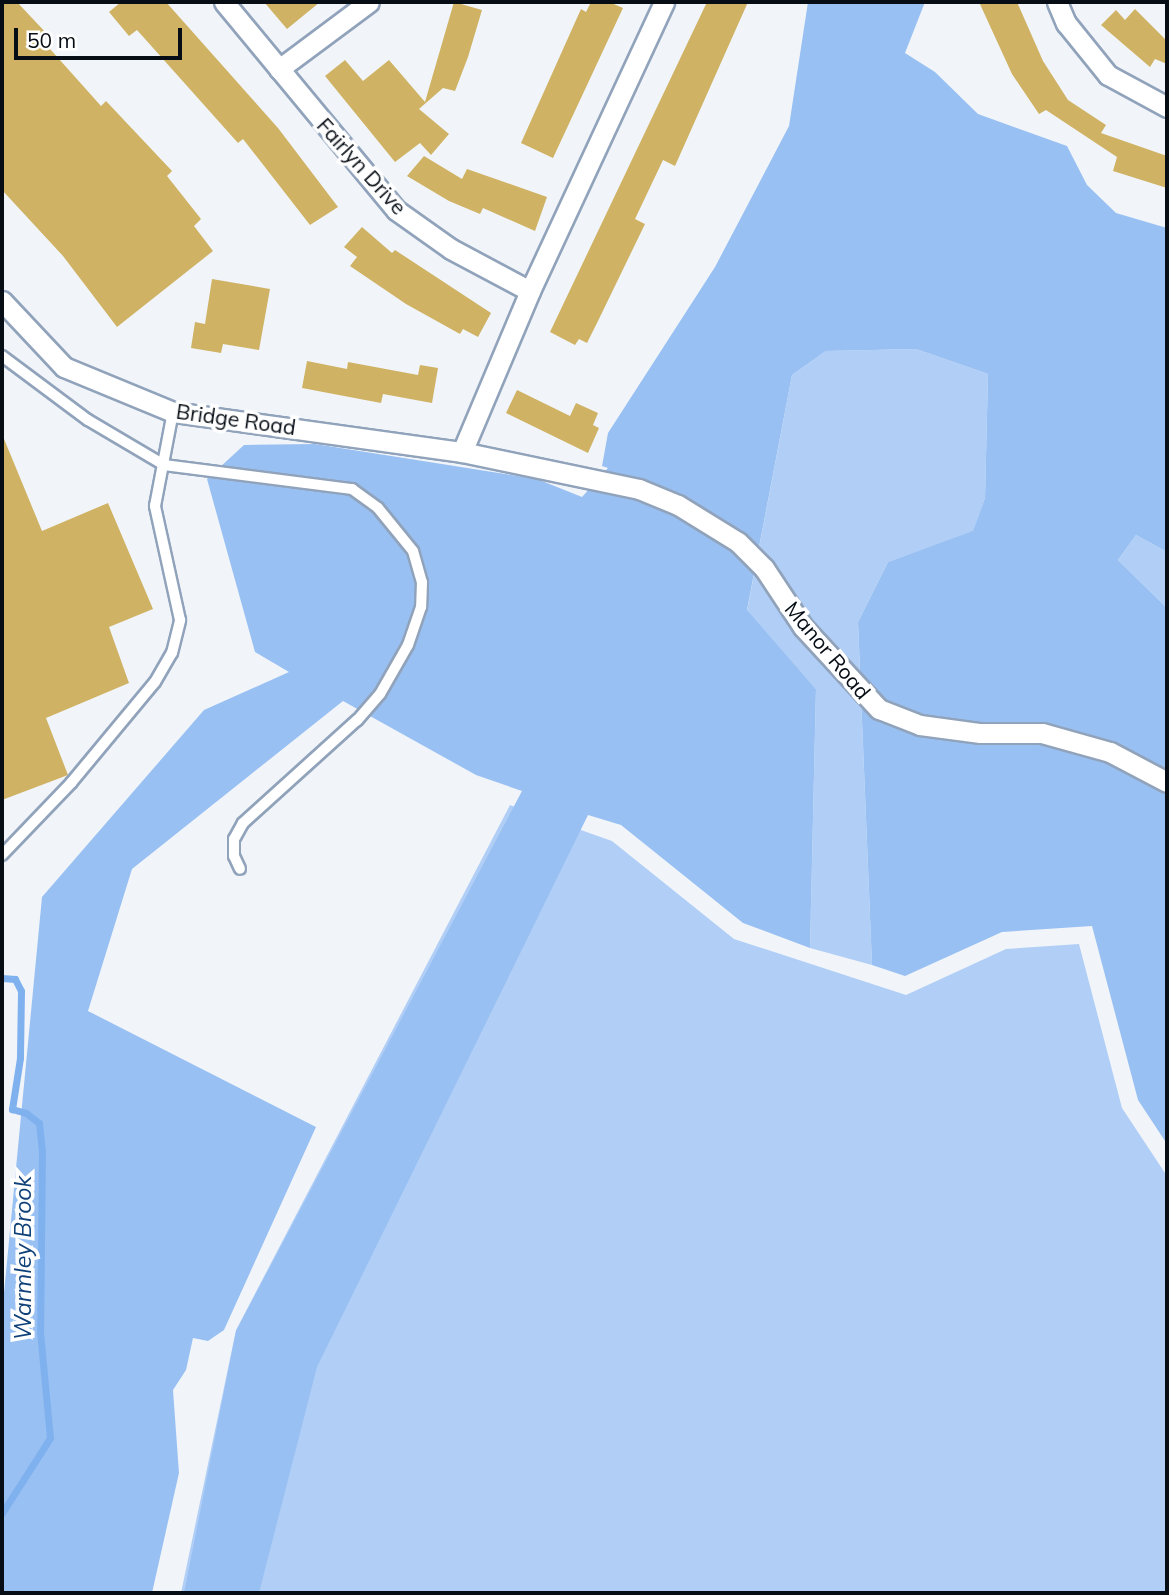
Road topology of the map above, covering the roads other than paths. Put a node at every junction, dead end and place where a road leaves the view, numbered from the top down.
1 (224, 2) edge
2 (369, 2) edge
3 (664, 2) edge
4 (1057, 2) edge
5 (279, 69) junction
6 (1167, 107) edge
7 (530, 291) junction
8 (2, 301) edge
9 (2, 356) edge
10 (173, 412) junction
11 (463, 452) junction
12 (164, 465) junction
13 (677, 505) joint
14 (1167, 782) edge
15 (2, 855) edge
16 (240, 869) dead end

1 - 5 street, Fairlyn Drive
2 - 5 street
3 - 7 street
4 - 6 street
5 - 7 street, Fairlyn Drive
7 - 11 street
8 - 10 street, Bridge Road
9 - 12 lane
10 - 11 street, Bridge Road
10 - 12 lane
11 - 13 street, Bridge Road
12 - 15 lane
12 - 16 lane
13 - 14 street, Manor Road

